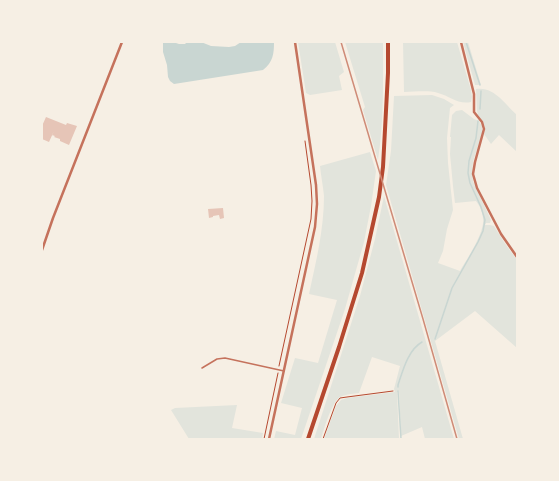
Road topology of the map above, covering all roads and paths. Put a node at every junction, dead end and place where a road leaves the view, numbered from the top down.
1 (122, 42) edge
2 (295, 42) edge
3 (388, 42) edge
4 (460, 42) edge
5 (305, 138) dead end
6 (42, 250) edge
7 (517, 257) edge
8 (202, 368) dead end
9 (278, 370) junction
10 (284, 371) junction
11 (393, 391) dead end
12 (264, 439) edge
13 (269, 439) edge
14 (308, 439) edge
15 (323, 439) edge

1 - 6 street
2 - 10 street
3 - 14 main road
4 - 7 street
5 - 9 path
8 - 9 lane
9 - 10 lane
9 - 12 path
10 - 13 street
11 - 15 path

